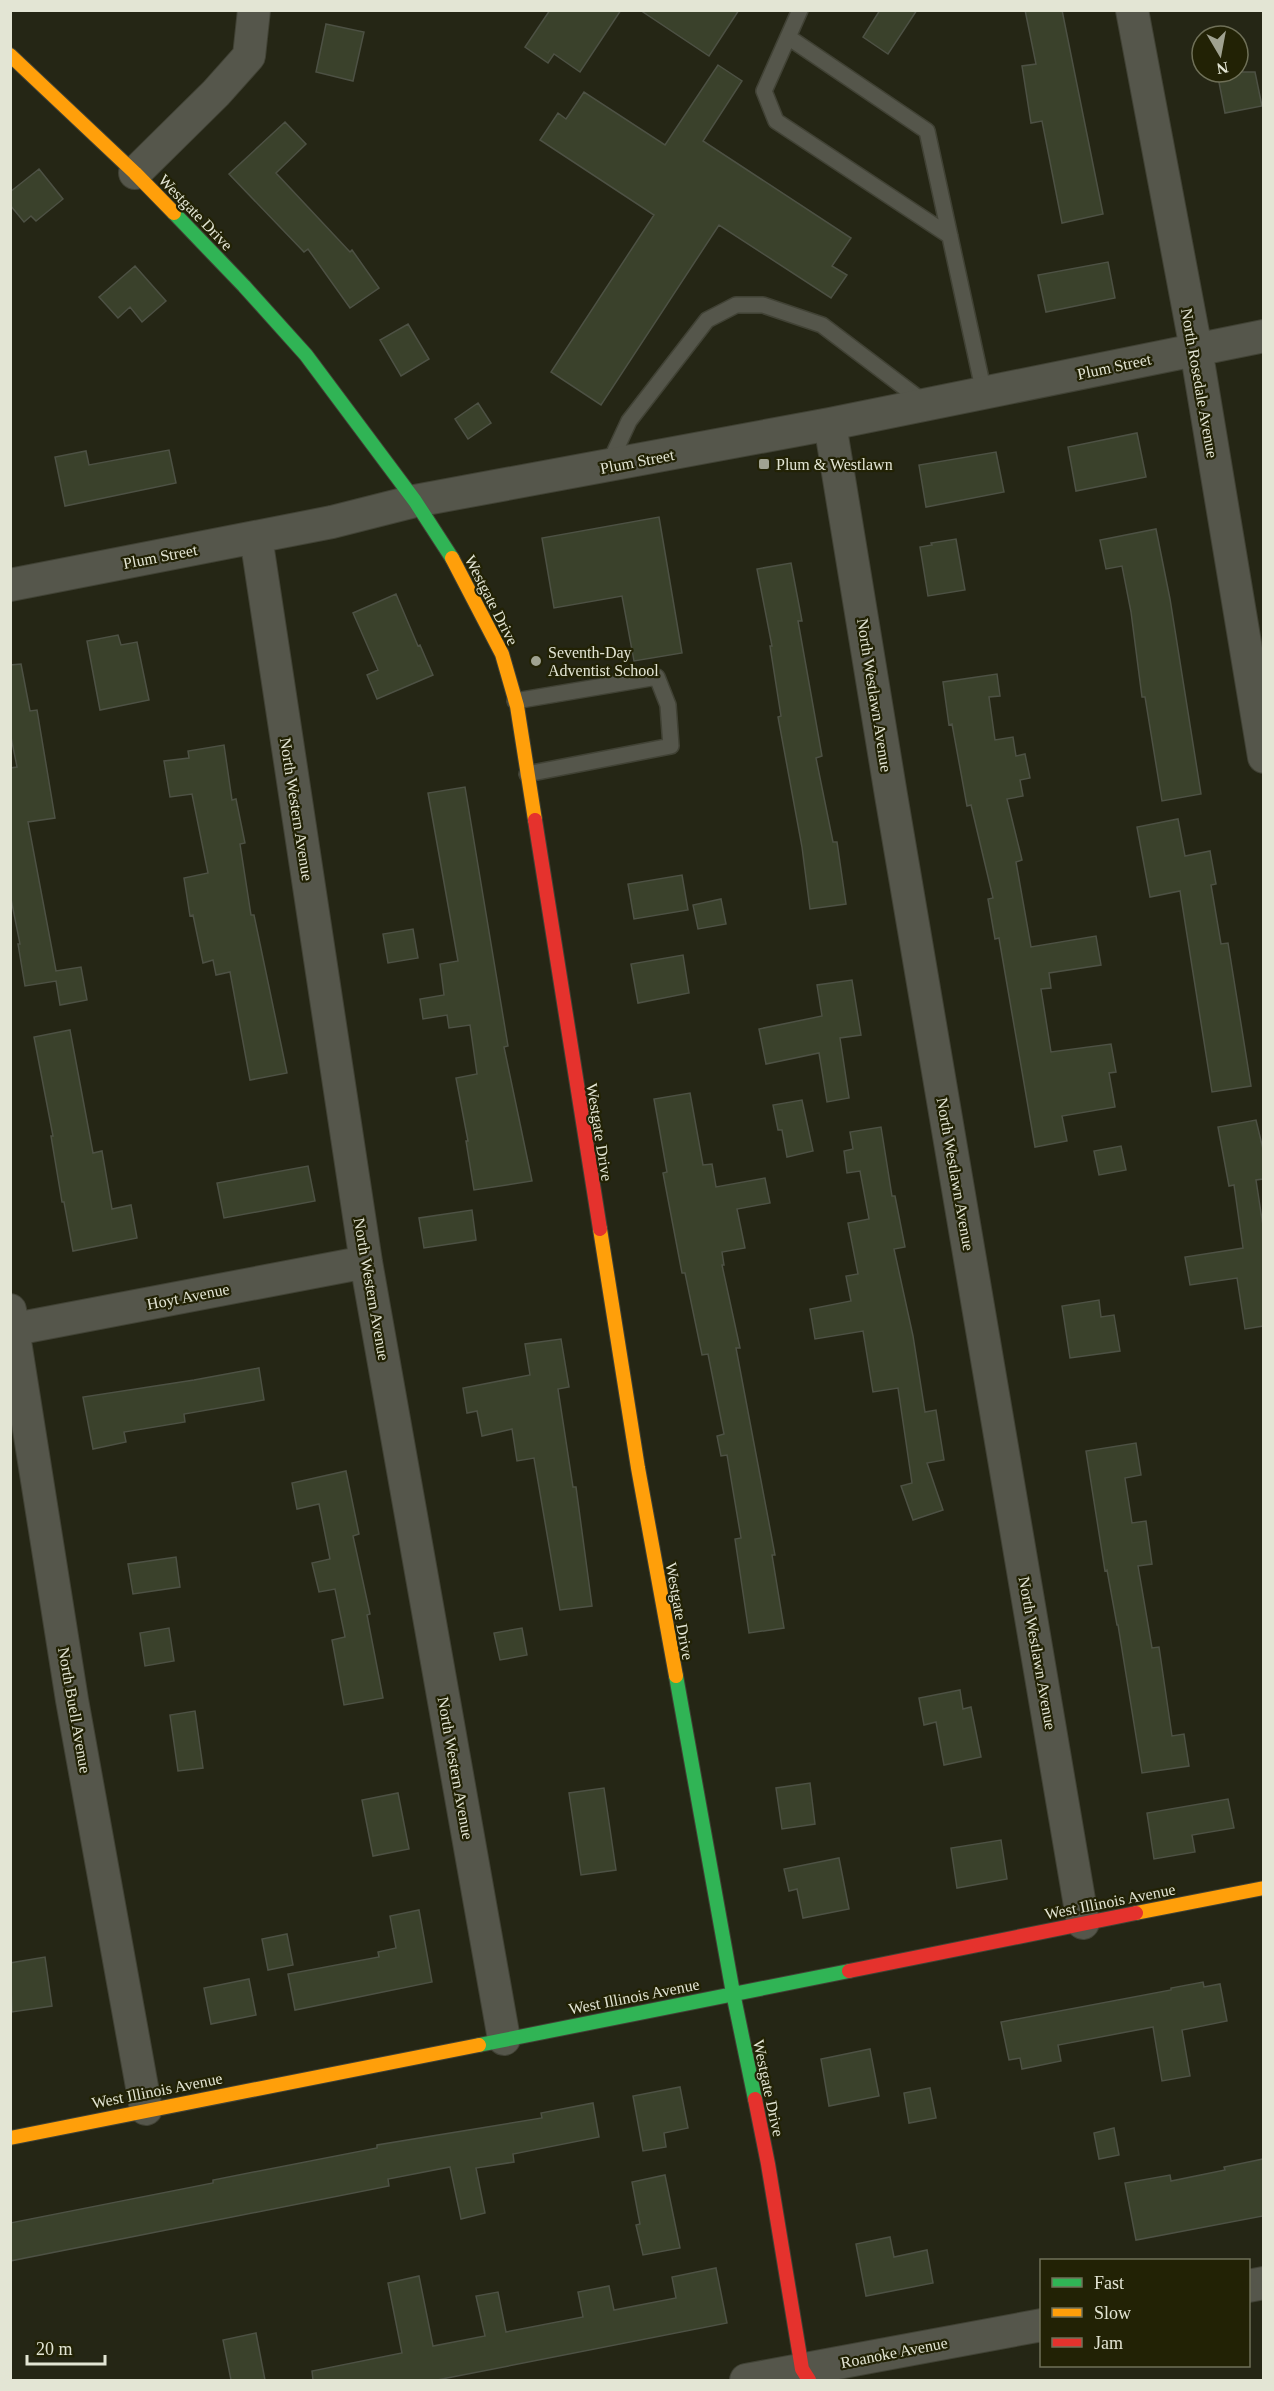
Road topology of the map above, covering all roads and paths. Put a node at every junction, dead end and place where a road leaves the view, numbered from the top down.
1 (254, 10) edge
2 (800, 10) edge
3 (1132, 10) edge
4 (788, 37) junction
5 (10, 55) edge
6 (135, 173) junction
7 (950, 236) junction
8 (1263, 336) edge
9 (1196, 349) junction
10 (984, 393) junction
11 (928, 404) junction
12 (830, 424) junction
13 (608, 466) junction
14 (415, 501) junction
15 (256, 537) junction
16 (10, 585) edge
17 (515, 701) junction
18 (1260, 718) edge
19 (1263, 757) edge
20 (527, 774) junction
21 (366, 1262) junction
22 (12, 1323) edge
23 (1263, 1888) edge
24 (1083, 1923) junction
25 (733, 1993) junction
26 (504, 2039) junction
27 (146, 2109) junction
28 (10, 2138) edge
29 (1040, 2325) edge
30 (806, 2375) edge
31 (746, 2380) edge

1 - 6 street
2 - 4 lane
3 - 9 street, North Rosedale Avenue
4 - 7 lane
4 - 7 lane
5 - 6 street, Westgate Drive
6 - 14 street, Westgate Drive
7 - 10 lane
8 - 9 street, Plum Street
9 - 10 street, Plum Street
9 - 18 street, North Rosedale Avenue
10 - 11 street, Plum Street
11 - 12 street, Plum Street
11 - 13 lane
12 - 13 street, Plum Street
12 - 24 street, North Westlawn Avenue
13 - 14 street, Plum Street
14 - 15 street, Plum Street
14 - 17 street, Westgate Drive
15 - 16 street, Plum Street
15 - 21 street, North Western Avenue
17 - 20 street, Westgate Drive
17 - 20 lane
18 - 19 street, North Rosedale Avenue
20 - 25 street, Westgate Drive
21 - 22 street, Hoyt Avenue
21 - 26 street, North Western Avenue
22 - 27 street, North Buell Avenue
23 - 24 street, West Illinois Avenue
24 - 25 street, West Illinois Avenue
25 - 26 street, West Illinois Avenue
25 - 30 street, Westgate Drive
26 - 27 street, West Illinois Avenue
27 - 28 street, West Illinois Avenue
29 - 30 street, Roanoke Avenue
30 - 31 street, Roanoke Avenue

